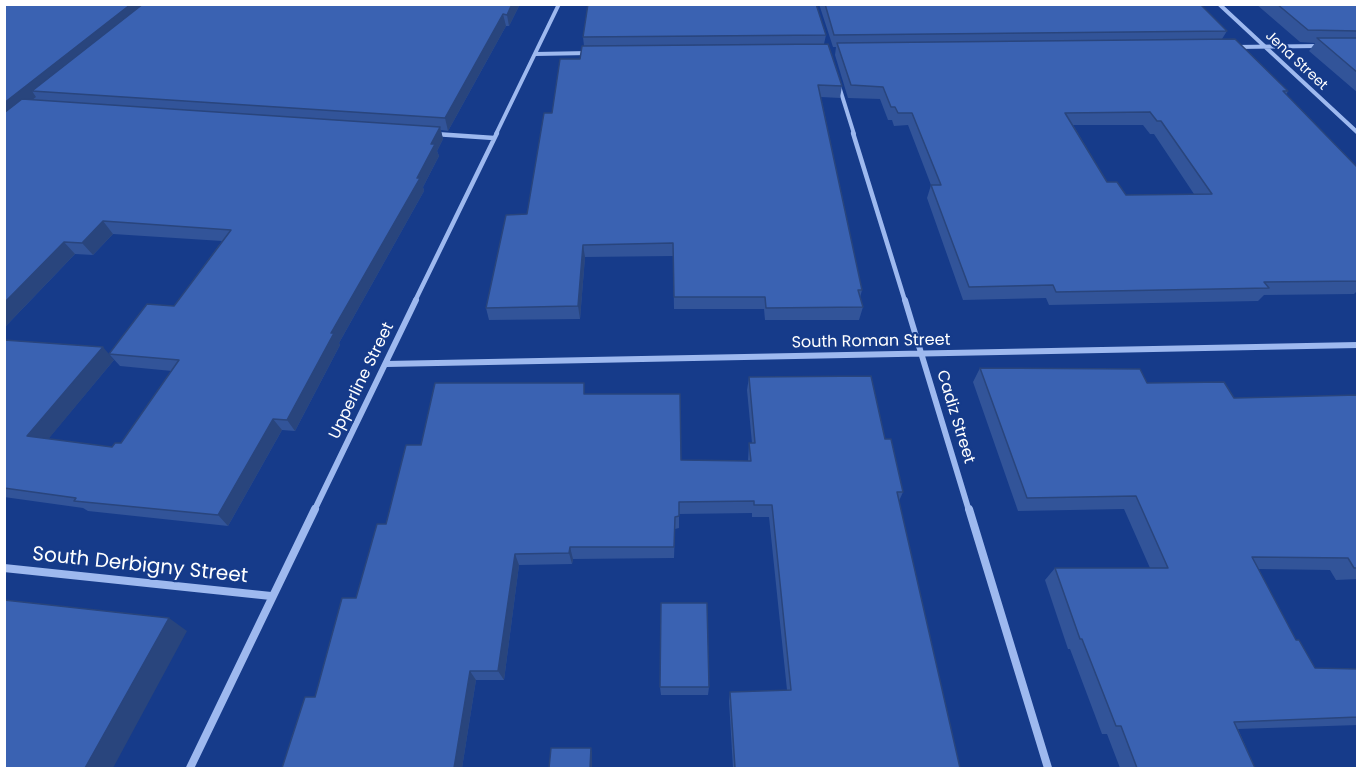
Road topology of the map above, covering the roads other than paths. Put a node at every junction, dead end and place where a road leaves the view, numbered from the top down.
1 (559, 4) edge
2 (1219, 4) edge
3 (1323, 46) edge
4 (1230, 47) edge
5 (1265, 47) junction
6 (594, 53) edge
7 (535, 54) junction
8 (835, 73) edge
9 (423, 133) edge
10 (1358, 133) edge
11 (494, 138) junction
12 (1358, 345) edge
13 (921, 354) junction
14 (386, 364) junction
15 (4, 568) edge
16 (272, 596) junction
17 (190, 768) edge
18 (1048, 768) edge

1 - 7 street, Upperline Street
2 - 5 street, Jena Street
3 - 5 street
4 - 5 street
5 - 10 street, Jena Street
6 - 7 street
7 - 11 street, Upperline Street
8 - 13 street, Cadiz Street
9 - 11 street
11 - 14 street, Upperline Street
12 - 13 street, South Roman Street
13 - 14 street, South Roman Street
13 - 18 street, Cadiz Street
14 - 16 street, Upperline Street
15 - 16 street, South Derbigny Street
16 - 17 street, Upperline Street

